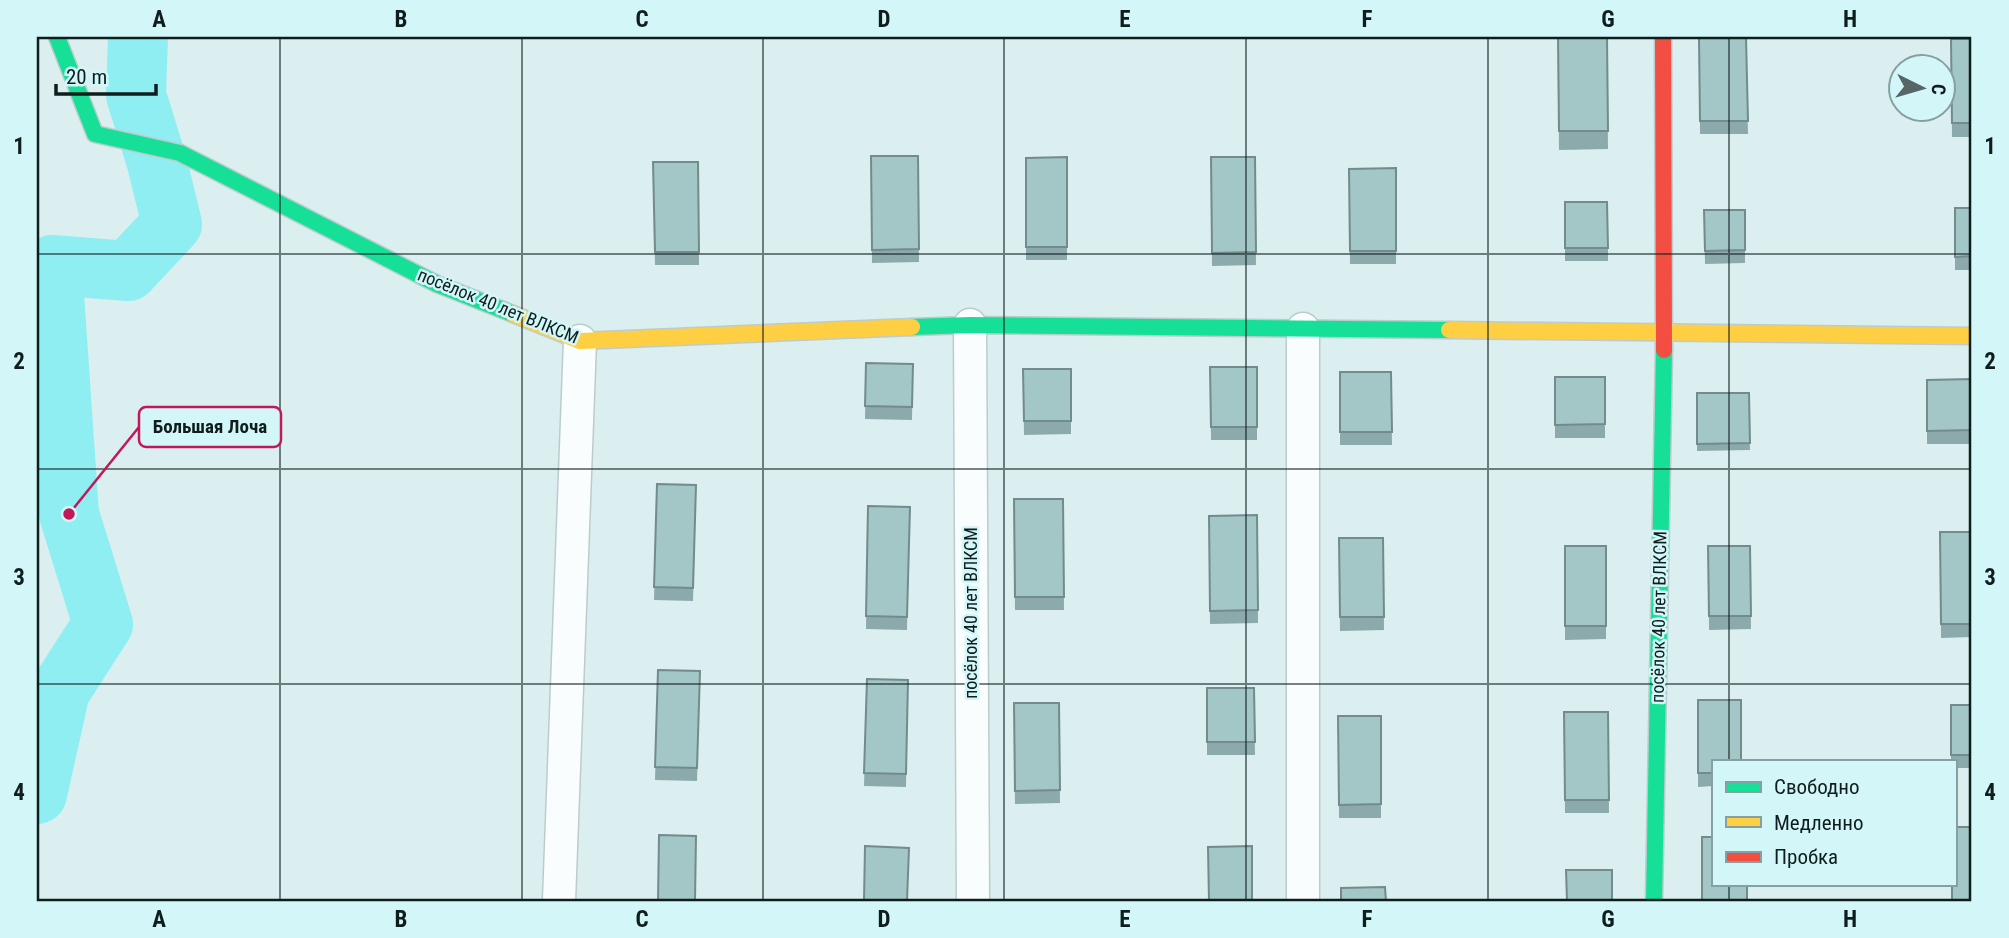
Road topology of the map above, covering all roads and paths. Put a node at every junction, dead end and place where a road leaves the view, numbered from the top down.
1 (57, 37) edge
2 (1663, 37) edge
3 (970, 325) junction
4 (1303, 329) junction
5 (1664, 333) junction
6 (1972, 336) edge
7 (580, 341) junction
8 (559, 901) edge
9 (973, 901) edge
10 (1303, 901) edge
11 (1654, 901) edge

1 - 7 street, посёлок 40 лет ВЛКСМ
2 - 5 street, посёлок 40 лет ВЛКСМ
3 - 4 street, посёлок 40 лет ВЛКСМ
3 - 7 street, посёлок 40 лет ВЛКСМ
3 - 9 street, посёлок 40 лет ВЛКСМ
4 - 5 street, посёлок 40 лет ВЛКСМ
4 - 10 street
5 - 6 street, посёлок 40 лет ВЛКСМ
5 - 11 street, посёлок 40 лет ВЛКСМ
7 - 8 street

